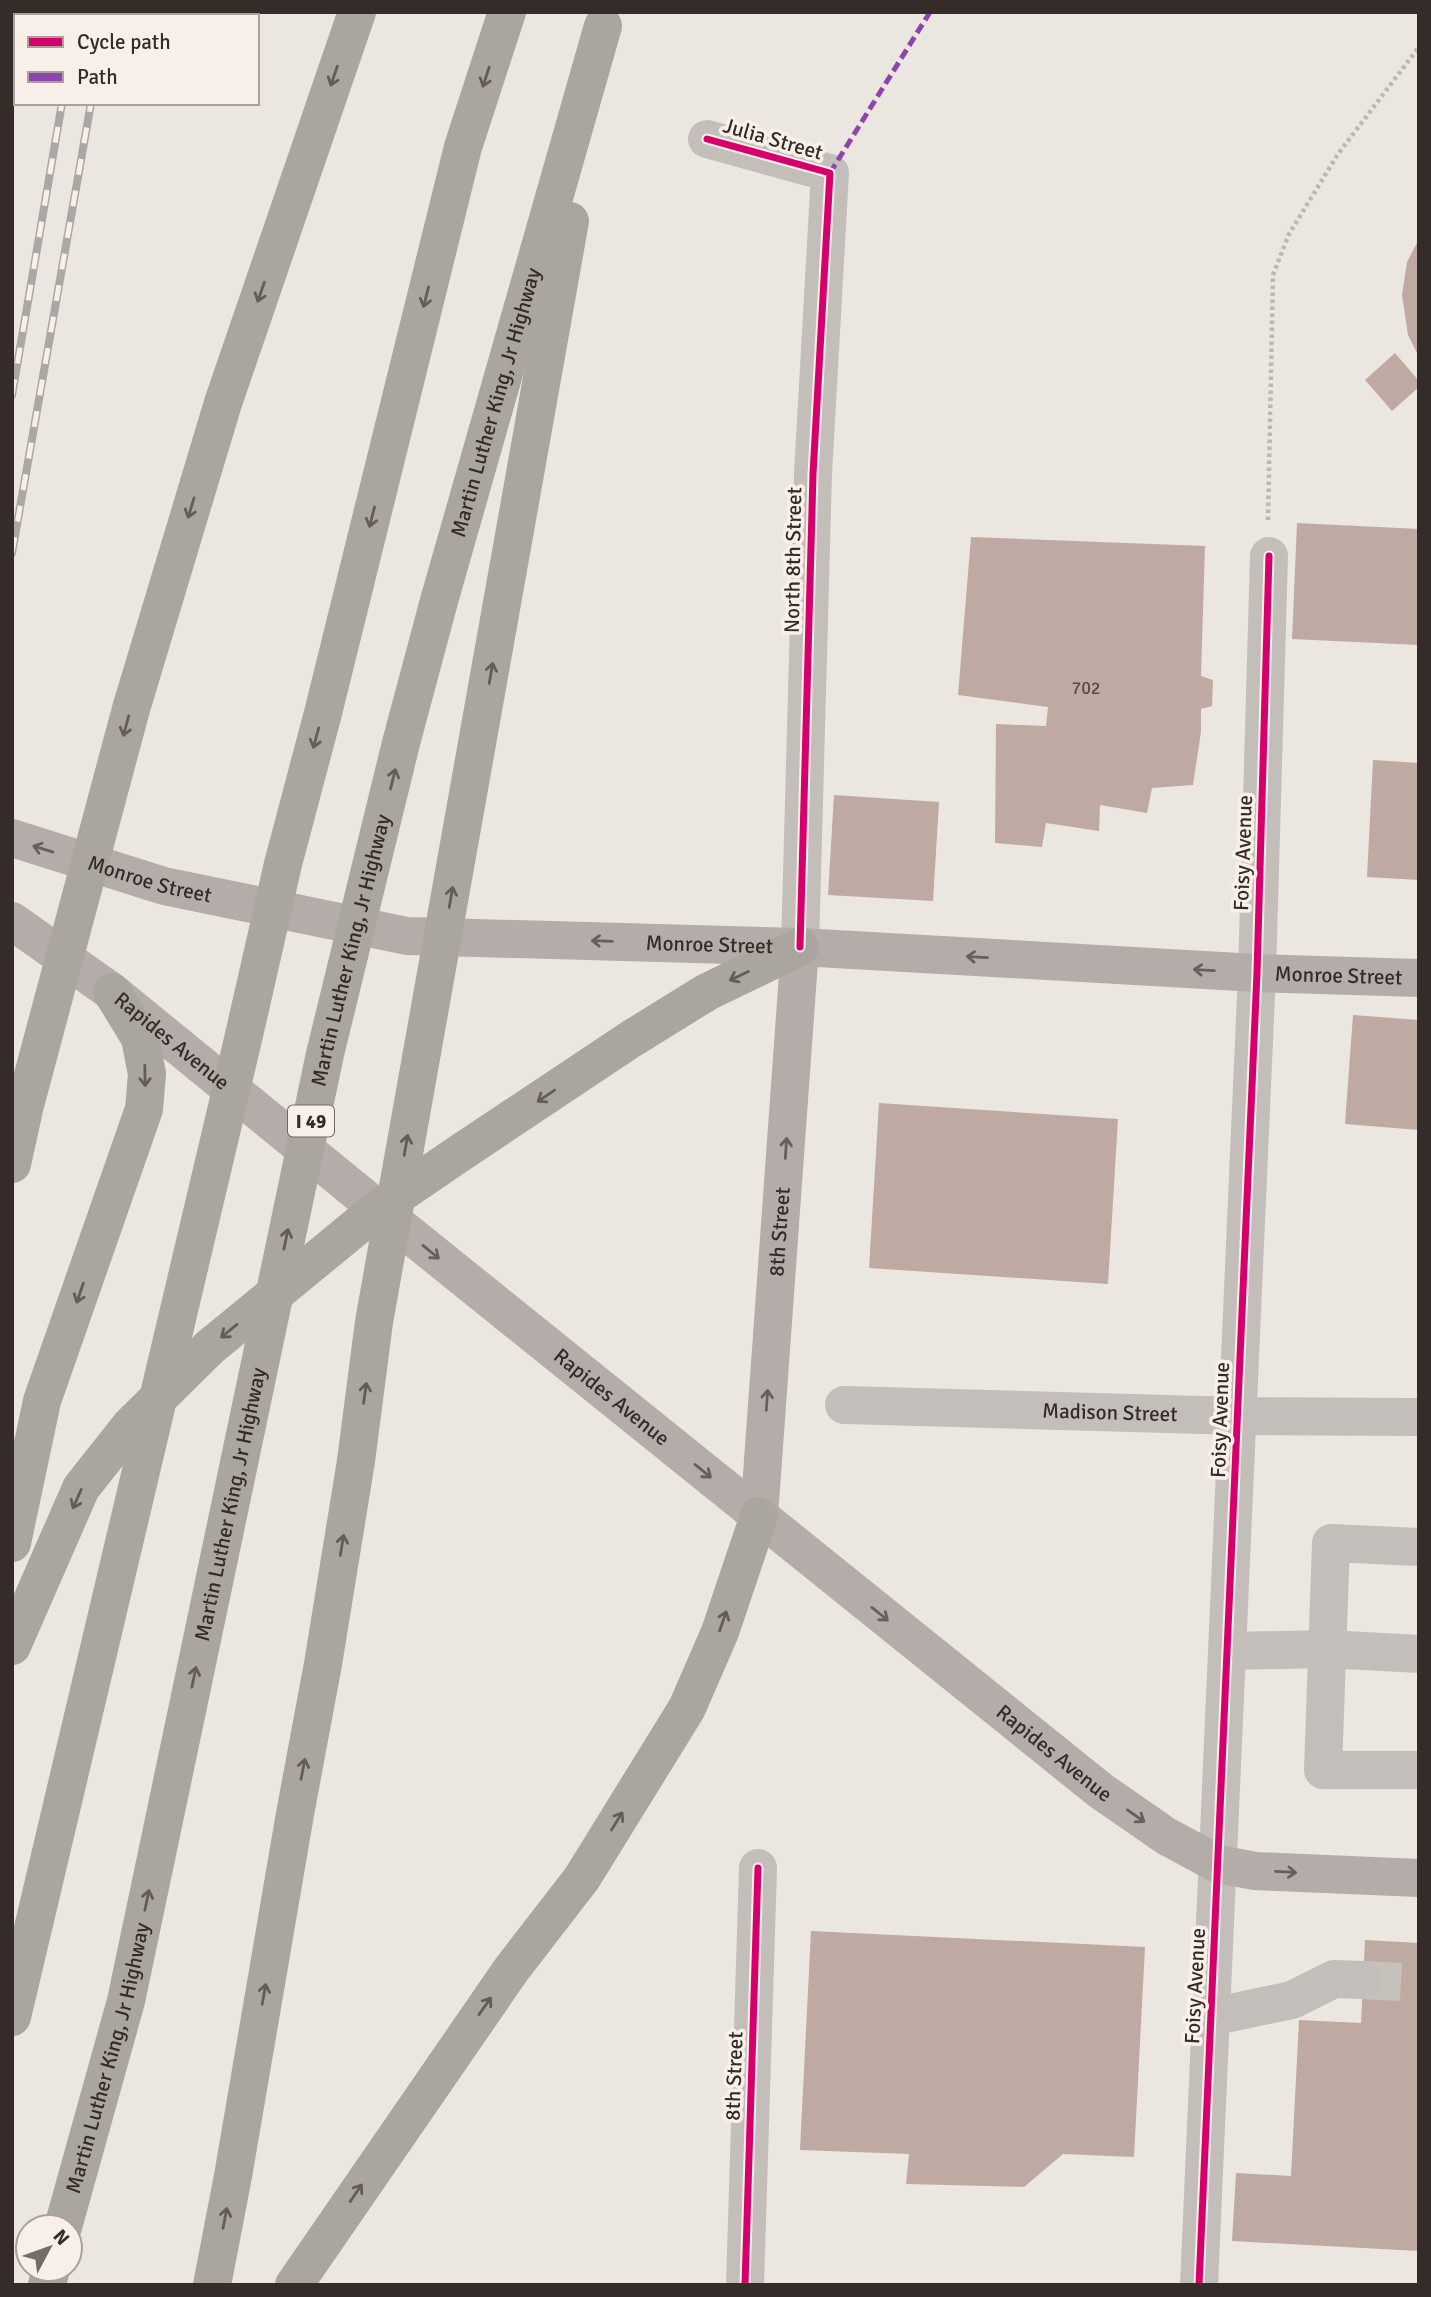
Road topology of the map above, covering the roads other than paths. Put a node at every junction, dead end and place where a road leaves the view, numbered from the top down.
1 (357, 12) edge
2 (507, 12) edge
3 (605, 19) edge
4 (707, 139) dead end
5 (830, 173) joint
6 (1269, 556) road end
7 (12, 838) edge
8 (12, 921) edge
9 (800, 947) junction
10 (1257, 973) junction
11 (1419, 978) edge
12 (112, 992) junction
13 (12, 1164) edge
14 (377, 1209) junction
15 (844, 1405) dead end
16 (1238, 1416) junction
17 (1419, 1418) edge
18 (759, 1517) junction
19 (12, 1544) edge
20 (1419, 1547) edge
21 (12, 1646) edge
22 (1327, 1649) junction
23 (1227, 1651) junction
24 (1419, 1654) edge
25 (1419, 1770) edge
26 (1218, 1864) junction
27 (758, 1868) dead end
28 (1419, 1878) edge
29 (1363, 1980) tunnel mouth
30 (12, 2017) edge
31 (1211, 2017) junction
32 (67, 2213) edge
33 (212, 2285) edge
34 (294, 2285) edge
35 (745, 2285) edge
36 (1199, 2285) edge

1 -> 13 highway, bridge
2 -> 30 highway, bridge
32 -> 3 highway, Martin Luther King, Jr Highway / I 49, bridge
33 -> 3 highway, bridge
4 - 5 street, Julia Street
5 - 9 street, North 8th Street
6 - 10 street, Foisy Avenue
9 -> 7 main road, Monroe Street
8 - 12 main road, Rapides Avenue
10 -> 9 main road, Monroe Street
9 -> 14 highway
18 -> 9 main road, 8th Street
10 - 11 main road, Monroe Street
10 - 16 street, Foisy Avenue
12 - 14 main road, Rapides Avenue
12 -> 19 highway
14 -> 18 main road, Rapides Avenue
14 -> 21 highway
15 - 16 street, Madison Street
16 - 17 street, Madison Street
16 - 23 street, Foisy Avenue
18 -> 26 main road, Rapides Avenue
34 -> 18 highway
20 - 22 street
22 - 23 street
22 - 24 street
22 - 25 street
23 - 26 street, Foisy Avenue
26 -> 28 main road, Rapides Avenue
26 - 31 street, Foisy Avenue
27 - 35 street, 8th Street
29 - 31 street
31 - 36 street, Foisy Avenue

